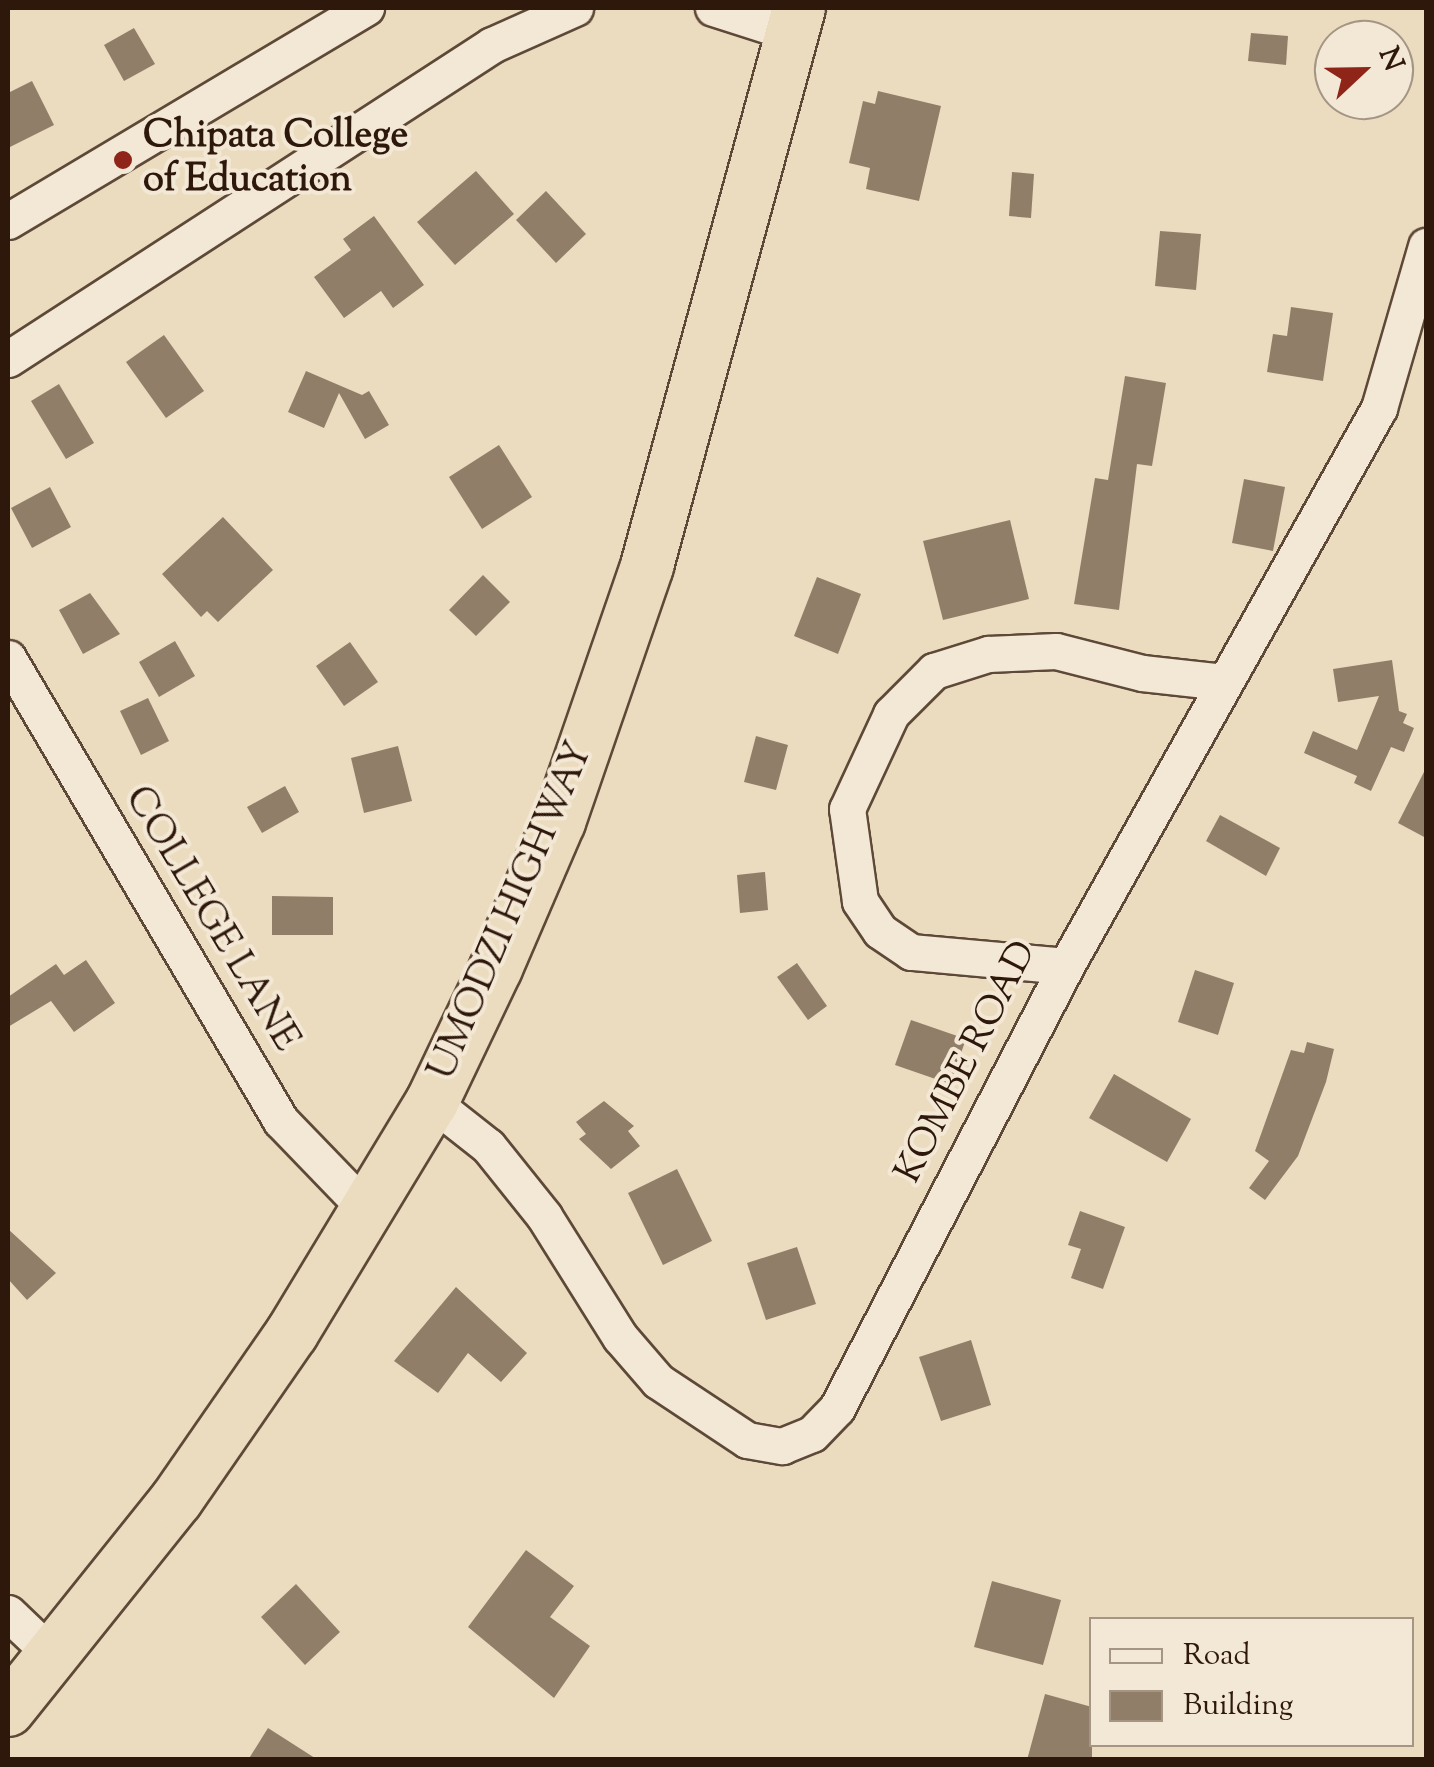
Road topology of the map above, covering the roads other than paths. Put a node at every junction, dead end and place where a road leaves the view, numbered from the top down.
1 (366, 8) edge
2 (575, 8) edge
3 (713, 8) edge
4 (794, 20) edge
5 (8, 220) edge
6 (1426, 246) edge
7 (8, 359) edge
8 (8, 658) edge
9 (1224, 682) junction
10 (1066, 966) junction
11 (432, 1102) junction
12 (364, 1206) junction
13 (8, 1613) edge
14 (54, 1657) junction
15 (8, 1710) edge

1 - 5 street
2 - 7 street
3 - 4 street
4 - 11 highway, UMODZI HIGHWAY
6 - 9 street, KOMBE ROAD
8 - 12 street, COLLEGE LANE
9 - 10 street, KOMBE ROAD
9 - 10 street
10 - 11 street, KOMBE ROAD
11 - 12 highway, UMODZI HIGHWAY
12 - 14 highway, UMODZI HIGHWAY
13 - 14 street
14 - 15 highway, UMODZI HIGHWAY

